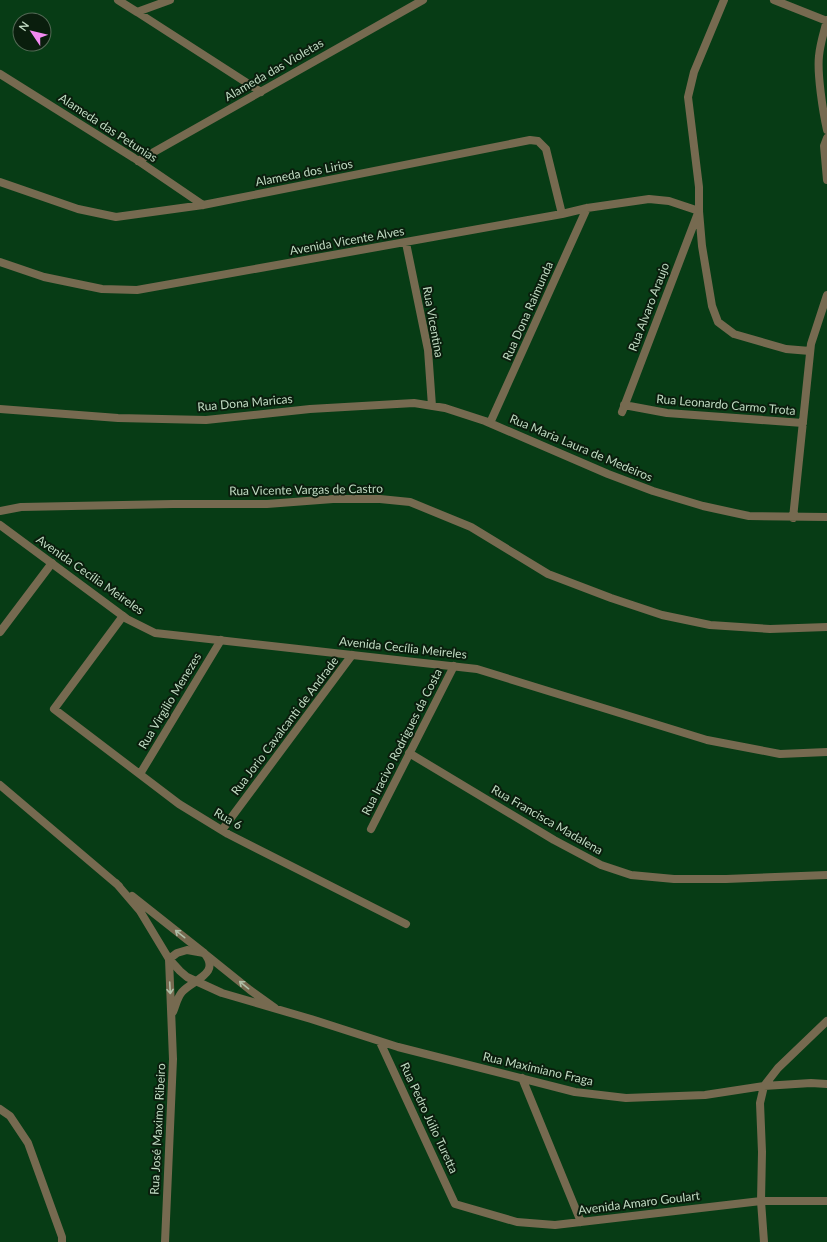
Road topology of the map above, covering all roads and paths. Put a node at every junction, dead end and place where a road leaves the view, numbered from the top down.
1 (118, 0) edge
2 (170, 0) edge
3 (422, 0) edge
4 (724, 0) edge
5 (774, 0) edge
6 (137, 12) junction
7 (827, 20) edge
8 (0, 74) edge
9 (261, 92) junction
10 (827, 130) edge
11 (827, 138) edge
12 (138, 161) junction
13 (827, 180) edge
14 (0, 182) edge
15 (203, 205) junction
16 (587, 208) junction
17 (699, 211) junction
18 (562, 214) junction
19 (406, 242) junction
20 (0, 262) edge
21 (827, 295) edge
22 (810, 352) junction
23 (432, 406) junction
24 (624, 408) joint
25 (0, 409) edge
26 (490, 423) junction
27 (803, 423) junction
28 (0, 511) edge
29 (827, 517) edge
30 (793, 518) junction
31 (0, 525) edge
32 (52, 563) junction
33 (123, 616) junction
34 (827, 627) edge
35 (0, 632) edge
36 (221, 640) junction
37 (352, 655) junction
38 (454, 666) junction
39 (827, 752) edge
40 (410, 753) junction
41 (140, 774) junction
42 (0, 785) edge
43 (222, 830) junction
44 (371, 830) dead end
45 (827, 875) edge
46 (116, 883) junction
47 (406, 924) dead end
48 (204, 953) junction
49 (169, 959) junction
50 (197, 982) junction
51 (275, 1008) junction
52 (172, 1017) junction
53 (827, 1021) edge
54 (380, 1042) junction
55 (522, 1078) junction
56 (827, 1084) edge
57 (764, 1086) junction
58 (0, 1109) edge
59 (761, 1201) junction
60 (827, 1201) edge
61 (456, 1204) joint
62 (581, 1222) junction
63 (62, 1242) edge
64 (165, 1242) edge
65 (764, 1242) edge

1 - 6 street
2 - 6 street
3 - 9 street, Alameda das Violetas
4 - 17 street
5 - 7 street
6 - 9 street
7 - 10 street
8 - 12 street, Alameda das Petunias
9 - 12 street, Alameda das Violetas
11 - 13 street
12 - 15 street, Alameda das Petunias
14 - 15 street, Alameda dos Lirios
15 - 18 street, Alameda dos Lirios
16 - 17 street, Avenida Vicente Alves
16 - 18 street, Avenida Vicente Alves
16 - 26 street, Rua Dona Raimunda
17 - 22 street
17 - 24 street, Rua Alvaro Araujo
18 - 19 street, Avenida Vicente Alves
19 - 20 street, Avenida Vicente Alves
19 - 23 street, Rua Vicentina
21 - 22 street
22 - 27 street
23 - 25 street, Rua Dona Maricas
23 - 26 street, Rua Dona Maricas
24 - 27 street, Rua Leonardo Carmo Trota
26 - 30 street, Rua Maria Laura de Medeiros
27 - 30 street
28 - 34 street, Rua Vicente Vargas de Castro
29 - 30 street, Rua Maria Laura de Medeiros
31 - 32 street, Avenida Cecília Meireles
32 - 33 street, Avenida Cecília Meireles
32 - 35 street
33 - 36 street, Avenida Cecília Meireles
33 - 41 street, Rua 6
36 - 37 street, Avenida Cecília Meireles
36 - 41 street, Rua Virgilio Menezes
37 - 38 street, Avenida Cecília Meireles
37 - 43 street, Rua Jorio Cavalcanti de Andrade
38 - 39 street, Avenida Cecília Meireles
38 - 40 street, Rua Iracivo Rodrigues da Costa
40 - 44 street, Rua Iracivo Rodrigues da Costa
40 - 45 street, Rua Francisca Madalena
41 - 43 street, Rua 6
42 - 46 street, Rua José Maximo Ribeiro
43 - 47 street, Rua 6
48 -> 46 street, Rua José Maximo Ribeiro
46 - 49 street, Rua José Maximo Ribeiro
48 - 49 street
48 - 50 street, Rua José Maximo Ribeiro
51 -> 48 street, Rua Maximiano Fraga
49 - 50 street, Rua Maximiano Fraga
49 -> 52 street, Rua José Maximo Ribeiro
50 - 51 street, Rua Maximiano Fraga
50 - 52 street, Rua José Maximo Ribeiro
51 - 54 street, Rua Maximiano Fraga
52 - 64 street, Rua José Maximo Ribeiro
53 - 57 street
54 - 55 street, Rua Maximiano Fraga
54 - 61 street, Rua Pedro Júlio Turetta
55 - 57 street, Rua Maximiano Fraga
55 - 62 street
56 - 57 street, Rua Maximiano Fraga
57 - 59 street
58 - 63 street
59 - 60 street, Avenida Amaro Goulart
59 - 62 street, Avenida Amaro Goulart
59 - 65 street
61 - 62 street, Avenida Amaro Goulart

